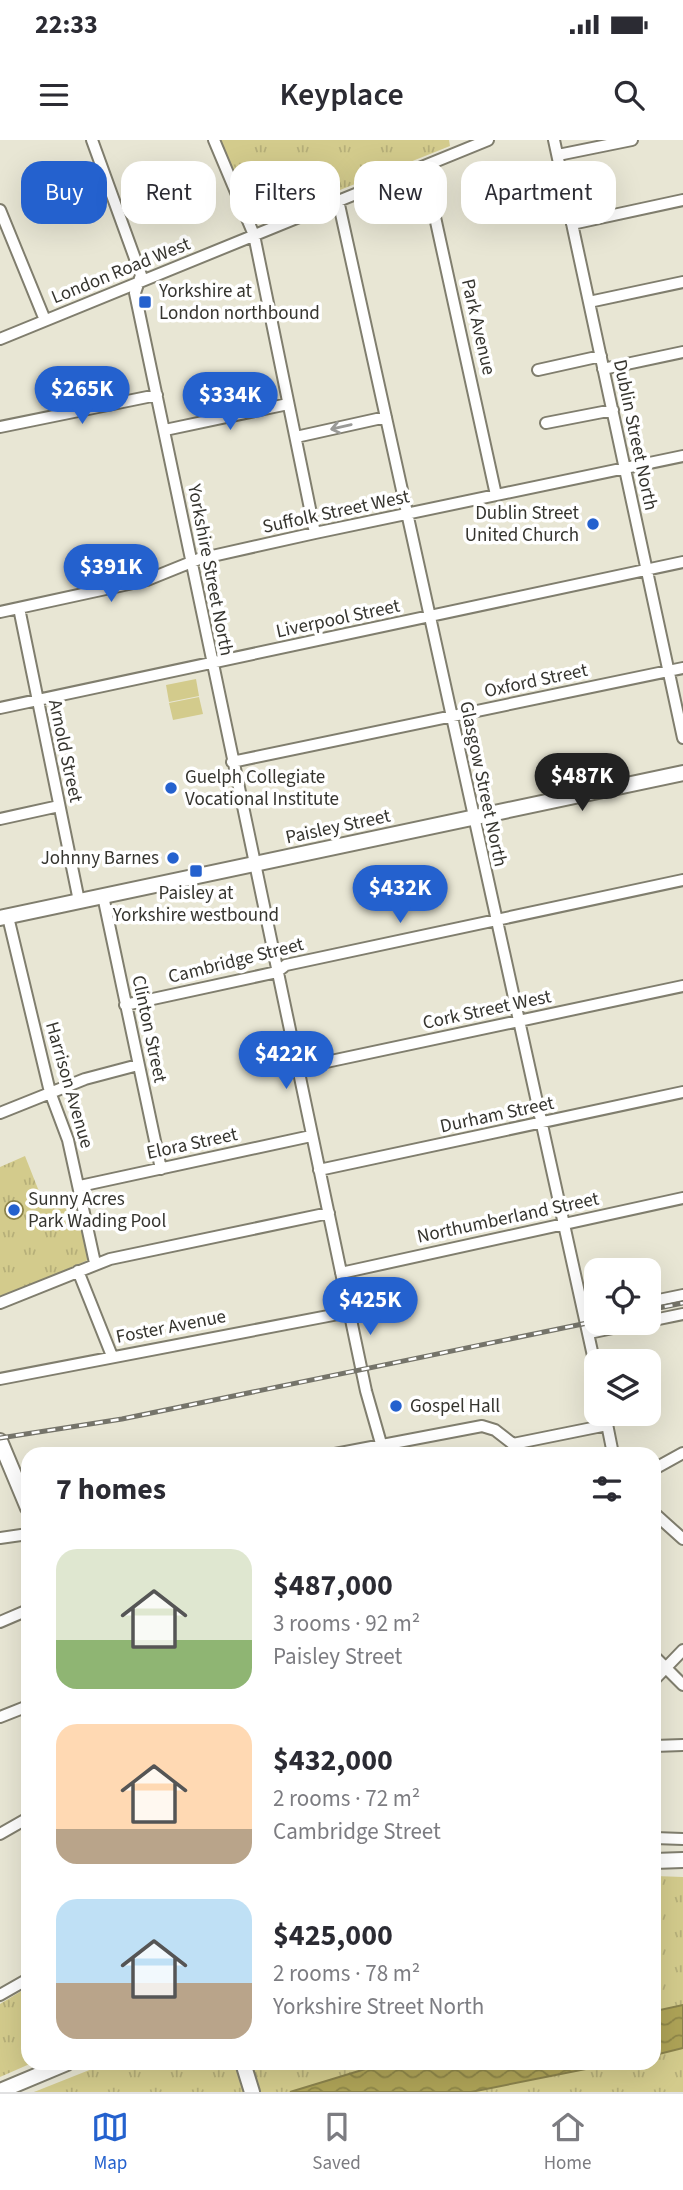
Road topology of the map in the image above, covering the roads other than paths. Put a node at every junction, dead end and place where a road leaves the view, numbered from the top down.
1 (92, 140) edge
2 (214, 140) edge
3 (488, 140) edge
4 (554, 140) edge
5 (632, 140) edge
6 (458, 146) edge
7 (558, 155) junction
8 (434, 161) edge
9 (559, 161) edge
10 (683, 200) edge
11 (340, 209) edge
12 (0, 210) edge
13 (616, 214) edge
14 (280, 224) edge
15 (437, 224) edge
16 (572, 224) edge
17 (254, 235) junction
18 (683, 282) edge
19 (138, 283) junction
20 (589, 302) junction
21 (44, 320) junction
22 (0, 339) edge
23 (683, 352) edge
24 (601, 356) junction
25 (603, 369) junction
26 (538, 370) dead end
27 (157, 395) junction
28 (288, 404) junction
29 (613, 410) junction
30 (386, 417) junction
31 (546, 423) dead end
32 (0, 427) edge
33 (165, 430) junction
34 (296, 437) junction
35 (683, 456) edge
36 (624, 468) junction
37 (496, 495) junction
38 (406, 515) junction
39 (315, 533) junction
40 (683, 562) edge
41 (191, 563) junction
42 (647, 570) junction
43 (19, 608) junction
44 (0, 612) edge
45 (428, 617) junction
46 (211, 664) junction
47 (683, 668) edge
48 (669, 671) junction
49 (37, 700) junction
50 (0, 708) edge
51 (450, 717) junction
52 (683, 738) edge
53 (232, 762) junction
54 (683, 773) edge
55 (59, 806) junction
56 (472, 818) junction
57 (0, 819) edge
58 (253, 864) junction
59 (683, 880) edge
60 (103, 896) junction
61 (79, 901) junction
62 (4, 918) edge
63 (495, 921) junction
64 (277, 972) junction
65 (683, 986) edge
66 (125, 1005) junction
67 (517, 1021) junction
68 (138, 1065) junction
69 (298, 1068) junction
70 (50, 1092) junction
71 (683, 1093) edge
72 (0, 1113) edge
73 (540, 1124) junction
74 (311, 1136) junction
75 (161, 1169) junction
76 (319, 1170) junction
77 (80, 1186) junction
78 (683, 1198) edge
79 (329, 1213) junction
80 (562, 1224) junction
81 (95, 1263) junction
82 (78, 1271) junction
83 (341, 1273) junction
84 (683, 1295) edge
85 (661, 1300) edge
86 (0, 1303) edge
87 (349, 1312) junction
88 (683, 1314) edge
89 (583, 1316) joint
90 (584, 1319) edge
91 (661, 1319) edge
92 (112, 1356) junction
93 (0, 1379) edge
94 (584, 1426) edge
95 (607, 1426) edge
96 (0, 1441) edge
97 (381, 1447) edge
98 (394, 1447) edge
99 (612, 1447) edge
100 (683, 1453) edge
101 (661, 1465) edge
102 (21, 1491) edge
103 (661, 1519) edge
104 (21, 1535) edge
105 (0, 1538) edge
106 (683, 1539) edge
107 (21, 1613) edge
108 (0, 1622) edge
109 (683, 1650) edge
110 (661, 1663) edge
111 (666, 1668) junction
112 (661, 1673) edge
113 (683, 1685) edge
114 (21, 1709) edge
115 (0, 1717) edge
116 (661, 1745) edge
117 (683, 1745) edge
118 (21, 1822) edge
119 (0, 1834) edge
120 (661, 1839) edge
121 (683, 1839) edge
122 (683, 1860) edge
123 (661, 1861) edge
124 (21, 1983) edge
125 (0, 1994) edge
126 (50, 2070) edge
127 (245, 2070) edge
128 (0, 2091) edge
129 (252, 2092) edge

1 - 19 street, Yorkshire Street North
2 - 17 street
3 - 6 street, London Road West
4 - 7 street, Dublin Street North
5 - 7 street
6 - 8 street, London Road West
7 - 9 street, Dublin Street North
10 - 13 street
11 - 30 street, Glasgow Street North
12 - 21 street
14 - 17 street, London Road West
15 - 37 street, Park Avenue
16 - 20 street, Dublin Street North
17 - 19 street, London Road West
17 - 28 street
18 - 20 street
19 - 21 street, London Road West
19 - 27 street, Yorkshire Street North
20 - 24 street, Dublin Street North
21 - 22 street, London Road West
23 - 25 street
24 - 25 street, Dublin Street North
24 - 26 street
25 - 29 street, Dublin Street North
27 - 32 street
27 - 33 street, Yorkshire Street North
28 - 33 street
28 - 34 street
29 - 31 street
29 - 36 street, Dublin Street North
30 -> 34 street
30 - 38 street, Glasgow Street North
33 - 41 street, Yorkshire Street North
34 - 39 street
35 - 36 street, Suffolk Street West
36 - 37 street, Suffolk Street West
36 - 42 street, Dublin Street North
37 - 38 street, Suffolk Street West
38 - 39 street, Suffolk Street West
38 - 45 street, Glasgow Street North
39 - 41 street, Suffolk Street West
40 - 42 street, Liverpool Street
41 - 43 street, Suffolk Street West
41 - 46 street, Yorkshire Street North
42 - 45 street, Liverpool Street
42 - 48 street, Dublin Street North
43 - 44 street, Suffolk Street West
43 - 49 street, Arnold Street
45 - 46 street, Liverpool Street
45 - 51 street, Glasgow Street North
46 - 49 street, Liverpool Street
46 - 53 street, Yorkshire Street North
47 - 48 street, Oxford Street
48 - 51 street, Oxford Street
48 - 52 street, Dublin Street North
49 - 50 street, Liverpool Street
49 - 55 street, Arnold Street
51 - 53 street, Oxford Street
51 - 56 street, Glasgow Street North
53 - 58 street, Yorkshire Street North
54 - 56 main road, Paisley Street
55 - 57 street
55 - 61 street, Arnold Street
56 - 58 main road, Paisley Street
56 - 63 street, Glasgow Street North
58 - 60 main road, Paisley Street
58 - 64 street, Yorkshire Street North
59 - 63 street, Cambridge Street
60 - 61 main road, Paisley Street
60 - 66 street, Clinton Street
61 - 62 main road, Paisley Street
62 - 70 street, Harrison Avenue
63 - 64 street, Cambridge Street
63 - 67 street, Glasgow Street North
64 - 66 street, Cambridge Street
64 - 69 street, Yorkshire Street North
65 - 67 street, Cork Street West
66 - 68 street, Clinton Street
67 - 69 street, Cork Street West
67 - 73 street, Glasgow Street North
68 - 70 street
68 - 75 street, Clinton Street
69 - 74 street, Yorkshire Street North
70 - 72 street
70 - 77 street, Harrison Avenue
71 - 73 street, Durham Street
73 - 76 street, Durham Street
73 - 80 street, Glasgow Street North
74 - 75 street, Elora Street
74 - 76 street, Yorkshire Street North
75 - 77 street, Elora Street
76 - 79 street, Yorkshire Street North
77 - 81 street, Harrison Avenue
78 - 80 street, Northumberland Street
79 - 81 street
79 - 83 street, Yorkshire Street North
80 - 83 street, Northumberland Street
80 - 89 street, Glasgow Street North
81 - 82 street
82 - 86 street
82 - 92 street
83 - 87 street, Yorkshire Street North
84 - 85 street
87 - 92 street, Foster Avenue
87 - 97 street
88 - 91 street
89 - 90 street, Glasgow Street North
92 - 93 street, Foster Avenue
94 - 98 street
95 - 99 street
96 - 102 main road
100 - 101 street
103 - 106 street
104 - 105 street
107 - 108 street
109 - 111 street
110 - 111 street
111 - 112 street
111 - 113 street
114 - 115 street
116 - 117 street
118 - 119 street
120 - 121 street
122 - 123 main road
124 - 125 street
126 - 128 main road
127 - 129 main road

